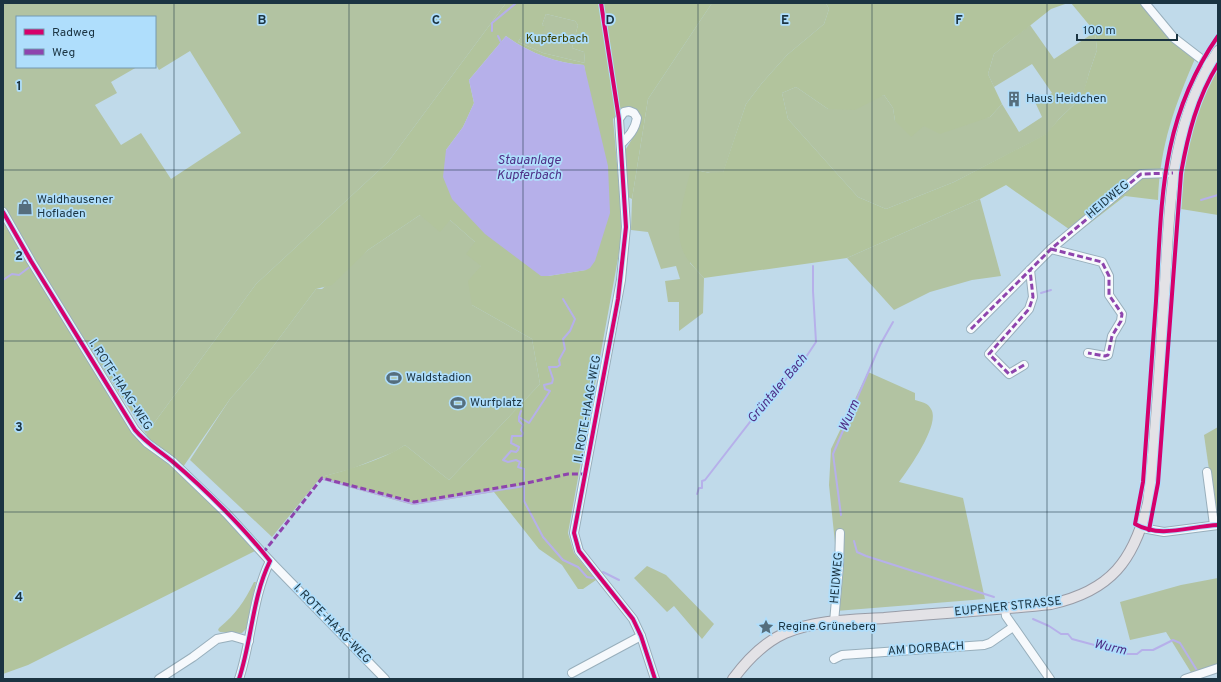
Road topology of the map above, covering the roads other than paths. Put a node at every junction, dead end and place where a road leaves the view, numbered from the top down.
1 (1145, 3) edge
2 (1218, 51) edge
3 (1209, 64) junction
4 (621, 144) dead end
5 (1173, 173) junction
6 (3, 212) edge
7 (1051, 248) junction
8 (1030, 270) junction
9 (971, 329) dead end
10 (1088, 353) dead end
11 (1024, 365) dead end
12 (1207, 472) dead end
13 (1216, 525) edge
14 (1142, 528) junction
15 (840, 533) dead end
16 (270, 561) junction
17 (1005, 608) junction
18 (834, 622) junction
19 (1013, 627) junction
20 (641, 636) junction
21 (249, 641) junction
22 (834, 659) dead end
23 (1218, 668) edge
24 (572, 673) dead end
25 (159, 679) edge
26 (239, 679) edge
27 (385, 679) edge
28 (655, 679) edge
29 (733, 679) edge
30 (1050, 679) edge
31 (1185, 679) edge

1 - 3 street
2 - 3 main road, EUPENER STRASSE
3 - 5 main road, EUPENER STRASSE
4 - 20 street, II. ROTE-HAAG-WEG
5 - 7 street, HEIDWEG
5 - 14 main road, EUPENER STRASSE
6 - 16 street, I. ROTE-HAAG-WEG
7 - 8 street, HEIDWEG
7 - 10 street
8 - 9 street, HEIDWEG
8 - 11 street
12 - 13 street
13 - 14 street
14 - 17 main road, EUPENER STRASSE
15 - 18 street, HEIDWEG
16 - 21 street
16 - 27 street, I. ROTE-HAAG-WEG
17 - 18 main road, EUPENER STRASSE
17 - 19 street
18 - 29 main road, EUPENER STRASSE
19 - 22 street, AM DORBACH
19 - 30 street
20 - 24 street
20 - 28 street, II. ROTE-HAAG-WEG
21 - 25 street
21 - 26 street
23 - 31 street

